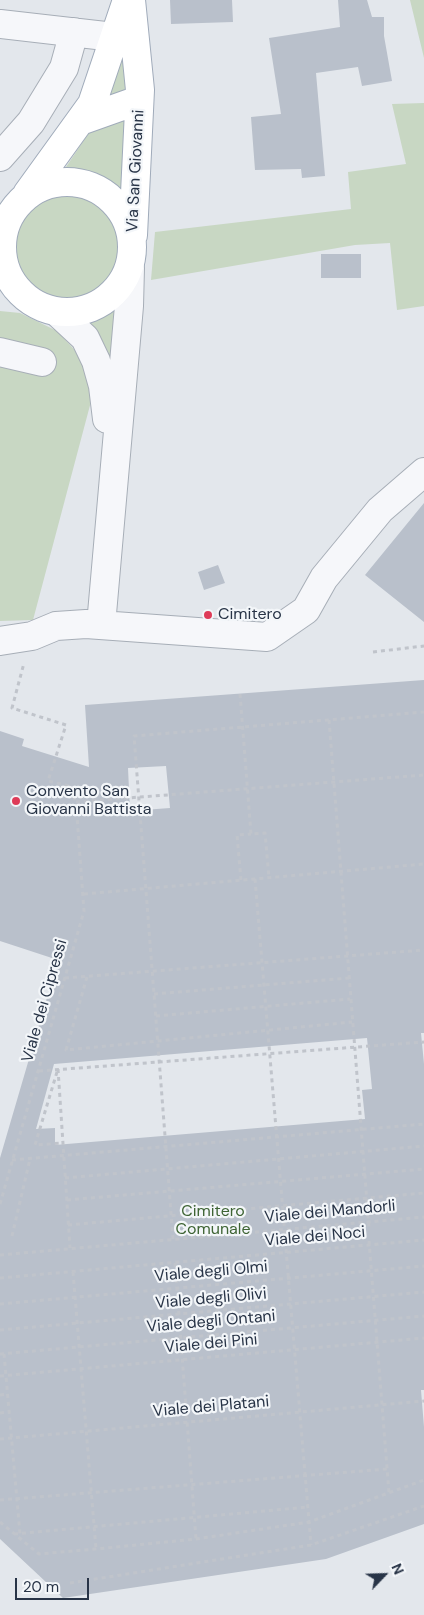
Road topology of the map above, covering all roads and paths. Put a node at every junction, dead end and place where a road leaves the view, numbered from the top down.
1 (127, 0) edge
2 (132, 0) edge
3 (0, 24) edge
4 (74, 32) junction
5 (114, 37) junction
6 (139, 100) junction
7 (80, 121) junction
8 (0, 158) edge
9 (13, 209) edge
10 (131, 255) junction
11 (0, 297) edge
12 (46, 308) junction
13 (0, 352) edge
14 (42, 362) dead end
15 (113, 470) junction
16 (424, 472) edge
17 (100, 625) junction
18 (32, 636) junction
19 (0, 641) edge
20 (424, 646) edge
21 (373, 652) dead end
22 (240, 694) dead end
23 (424, 712) edge
24 (329, 720) junction
25 (242, 727) junction
26 (424, 774) edge
27 (334, 782) junction
28 (248, 788) junction
29 (139, 797) junction
30 (76, 802) junction
31 (251, 834) junction
32 (424, 864) edge
33 (341, 871) junction
34 (269, 878) junction
35 (255, 879) junction
36 (241, 880) junction
37 (146, 889) junction
38 (84, 894) junction
39 (424, 950) edge
40 (347, 956) junction
41 (262, 963) junction
42 (153, 972) junction
43 (86, 977) junction
44 (65, 978) junction
45 (349, 978) junction
46 (264, 985) junction
47 (154, 994) junction
48 (350, 999) junction
49 (266, 1007) junction
50 (156, 1016) junction
51 (352, 1022) junction
52 (268, 1029) junction
53 (158, 1040) junction
54 (424, 1042) edge
55 (355, 1047) junction
56 (270, 1053) junction
57 (159, 1062) junction
58 (58, 1069) junction
59 (38, 1071) junction
60 (424, 1124) edge
61 (361, 1130) junction
62 (277, 1137) junction
63 (63, 1143) junction
64 (424, 1146) edge
65 (166, 1147) junction
66 (362, 1151) junction
67 (64, 1156) junction
68 (30, 1159) junction
69 (279, 1159) junction
70 (12, 1160) junction
71 (168, 1169) junction
72 (424, 1169) edge
73 (364, 1174) junction
74 (65, 1178) junction
75 (280, 1182) junction
76 (169, 1191) junction
77 (424, 1193) edge
78 (366, 1198) junction
79 (66, 1200) junction
80 (0, 1204) edge
81 (283, 1206) junction
82 (171, 1215) junction
83 (424, 1217) edge
84 (368, 1222) junction
85 (68, 1225) junction
86 (369, 1228) dead end
87 (284, 1229) junction
88 (285, 1235) dead end
89 (12, 1236) dead end
90 (173, 1239) junction
91 (424, 1240) edge
92 (370, 1243) junction
93 (70, 1248) junction
94 (286, 1251) junction
95 (0, 1254) edge
96 (175, 1263) junction
97 (424, 1266) edge
98 (372, 1270) junction
99 (73, 1272) junction
100 (0, 1278) edge
101 (288, 1278) junction
102 (177, 1288) junction
103 (424, 1292) edge
104 (374, 1296) junction
105 (75, 1297) junction
106 (0, 1304) edge
107 (291, 1304) junction
108 (179, 1314) junction
109 (424, 1316) edge
110 (376, 1320) junction
111 (77, 1323) junction
112 (293, 1328) junction
113 (0, 1330) edge
114 (181, 1338) junction
115 (424, 1338) edge
116 (378, 1342) junction
117 (79, 1347) junction
118 (294, 1349) junction
119 (2, 1354) edge
120 (182, 1359) junction
121 (81, 1368) junction
122 (5, 1375) junction
123 (0, 1376) edge
124 (8, 1394) junction
125 (0, 1395) edge
126 (424, 1401) edge
127 (382, 1404) junction
128 (9, 1412) junction
129 (300, 1412) junction
130 (0, 1413) edge
131 (187, 1422) junction
132 (86, 1431) junction
133 (0, 1438) edge
134 (11, 1438) junction
135 (387, 1469) junction
136 (305, 1476) junction
137 (424, 1480) edge
138 (192, 1485) junction
139 (91, 1493) junction
140 (389, 1493) junction
141 (17, 1499) junction
142 (0, 1500) edge
143 (424, 1506) edge
144 (308, 1507) junction
145 (194, 1517) junction
146 (0, 1522) edge
147 (309, 1522) junction
148 (94, 1527) junction
149 (14, 1534) junction
150 (20, 1534) junction
151 (196, 1539) junction
152 (311, 1545) junction
153 (96, 1549) junction
154 (70, 1583) dead end

1 - 5 main road
2 - 6 main road, Via San Giovanni
3 - 4 street
4 - 5 street
4 - 8 street
5 - 7 main road
6 - 7 main road, Via San Giovanni
6 - 10 main road, Via San Giovanni
7 - 9 main road
9 - 10 main road
9 - 12 main road
10 - 12 main road
10 - 15 street
11 - 12 main road
12 - 15 street
13 - 14 street
15 - 17 street
16 - 17 street
17 - 18 street
18 - 19 street
18 - 30 path
20 - 21 path
22 - 25 path
23 - 24 path
24 - 25 path
24 - 27 path
25 - 28 path
25 - 29 path
26 - 27 path
27 - 28 path
27 - 33 path
28 - 29 path
28 - 31 path
29 - 30 path
29 - 37 path
30 - 38 path, Viale dei Cipressi
31 - 34 path
31 - 36 path
32 - 33 path
33 - 34 path
33 - 40 path
34 - 35 path
35 - 36 path
35 - 41 path
36 - 37 path
37 - 38 path
37 - 42 path
38 - 44 path, Viale dei Cipressi
39 - 40 path
40 - 41 path
40 - 45 path
41 - 42 path
41 - 46 path
42 - 43 path
42 - 47 path
43 - 44 path
43 - 53 path
44 - 59 path, Viale dei Cipressi
45 - 46 path
45 - 48 path
46 - 47 path
46 - 49 path
47 - 50 path
48 - 49 path
48 - 51 path
49 - 50 path
49 - 52 path
50 - 53 path
51 - 52 path
51 - 55 path
52 - 53 path
52 - 56 path
53 - 57 path
54 - 55 path
55 - 56 path
55 - 61 path
56 - 57 path
56 - 62 path
57 - 58 path
57 - 65 path
58 - 59 path
58 - 63 path
58 - 63 path
59 - 70 path, Viale dei Cipressi
60 - 61 path
61 - 62 path
61 - 66 path
62 - 65 path
62 - 69 path
63 - 67 path
64 - 66 path
65 - 67 path
65 - 71 path
66 - 69 path
66 - 73 path
67 - 68 path
67 - 74 path
68 - 70 path
68 - 89 path
69 - 71 path
69 - 75 path
70 - 80 path, Viale dei Cipressi
71 - 74 path
71 - 76 path
72 - 73 path
73 - 75 path
73 - 78 path
74 - 79 path
75 - 76 path
75 - 81 path
76 - 79 path
76 - 82 path
77 - 78 path
78 - 81 path
78 - 84 path
79 - 85 path
81 - 82 path
81 - 87 path
82 - 85 path
82 - 90 path
83 - 84 path, Viale dei Mandorli
84 - 86 path
84 - 87 path, Viale dei Mandorli
85 - 93 path
87 - 88 path
87 - 90 path, Viale dei Mandorli
90 - 93 path, Viale dei Mandorli
91 - 92 path, Viale dei Noci
92 - 94 path, Viale dei Noci
92 - 98 path
93 - 95 path, Viale dei Mandorli
94 - 96 path, Viale dei Noci
94 - 101 path
96 - 99 path, Viale dei Noci
96 - 102 path
97 - 98 path, Viale degli Olmi
98 - 101 path, Viale degli Olmi
98 - 104 path
99 - 100 path, Viale dei Noci
99 - 105 path
101 - 102 path, Viale degli Olmi
101 - 107 path
102 - 105 path, Viale degli Olmi
102 - 108 path
103 - 104 path, Viale degli Olivi
104 - 107 path, Viale degli Olivi
104 - 110 path
105 - 106 path, Viale degli Olmi
105 - 111 path
107 - 108 path, Viale degli Olivi
107 - 112 path
108 - 111 path, Viale degli Olivi
108 - 114 path
109 - 110 path, Viale degli Ontani
110 - 112 path, Viale degli Ontani
110 - 116 path
111 - 113 path, Viale degli Olivi
111 - 117 path
112 - 114 path, Viale degli Ontani
112 - 118 path
114 - 117 path, Viale degli Ontani
114 - 120 path
115 - 116 path, Viale dei Pini
116 - 118 path, Viale dei Pini
116 - 127 path
117 - 119 path, Viale degli Ontani
117 - 121 path
118 - 120 path, Viale dei Pini
118 - 129 path
119 - 122 path
120 - 121 path, Viale dei Pini
120 - 131 path
121 - 122 path, Viale dei Pini
121 - 132 path
122 - 123 path, Viale dei Pini
122 - 124 path
124 - 125 path
124 - 128 path
126 - 127 path, Viale dei Platani
127 - 129 path, Viale dei Platani
127 - 135 path
128 - 130 path
128 - 134 path
129 - 131 path, Viale dei Platani
129 - 136 path
131 - 132 path, Viale dei Platani
131 - 138 path
132 - 134 path, Viale dei Platani
132 - 139 path
133 - 134 path, Viale dei Platani
134 - 141 path
135 - 136 path
135 - 140 path
136 - 138 path
136 - 144 path
137 - 140 path
138 - 139 path
138 - 145 path
139 - 141 path
139 - 148 path
140 - 147 path
141 - 142 path
141 - 150 path
143 - 152 path
144 - 145 path
144 - 147 path
145 - 148 path
145 - 151 path
146 - 149 path
147 - 151 path
147 - 152 path
148 - 150 path
148 - 153 path
149 - 150 path
149 - 153 path
151 - 153 path
152 - 154 path

